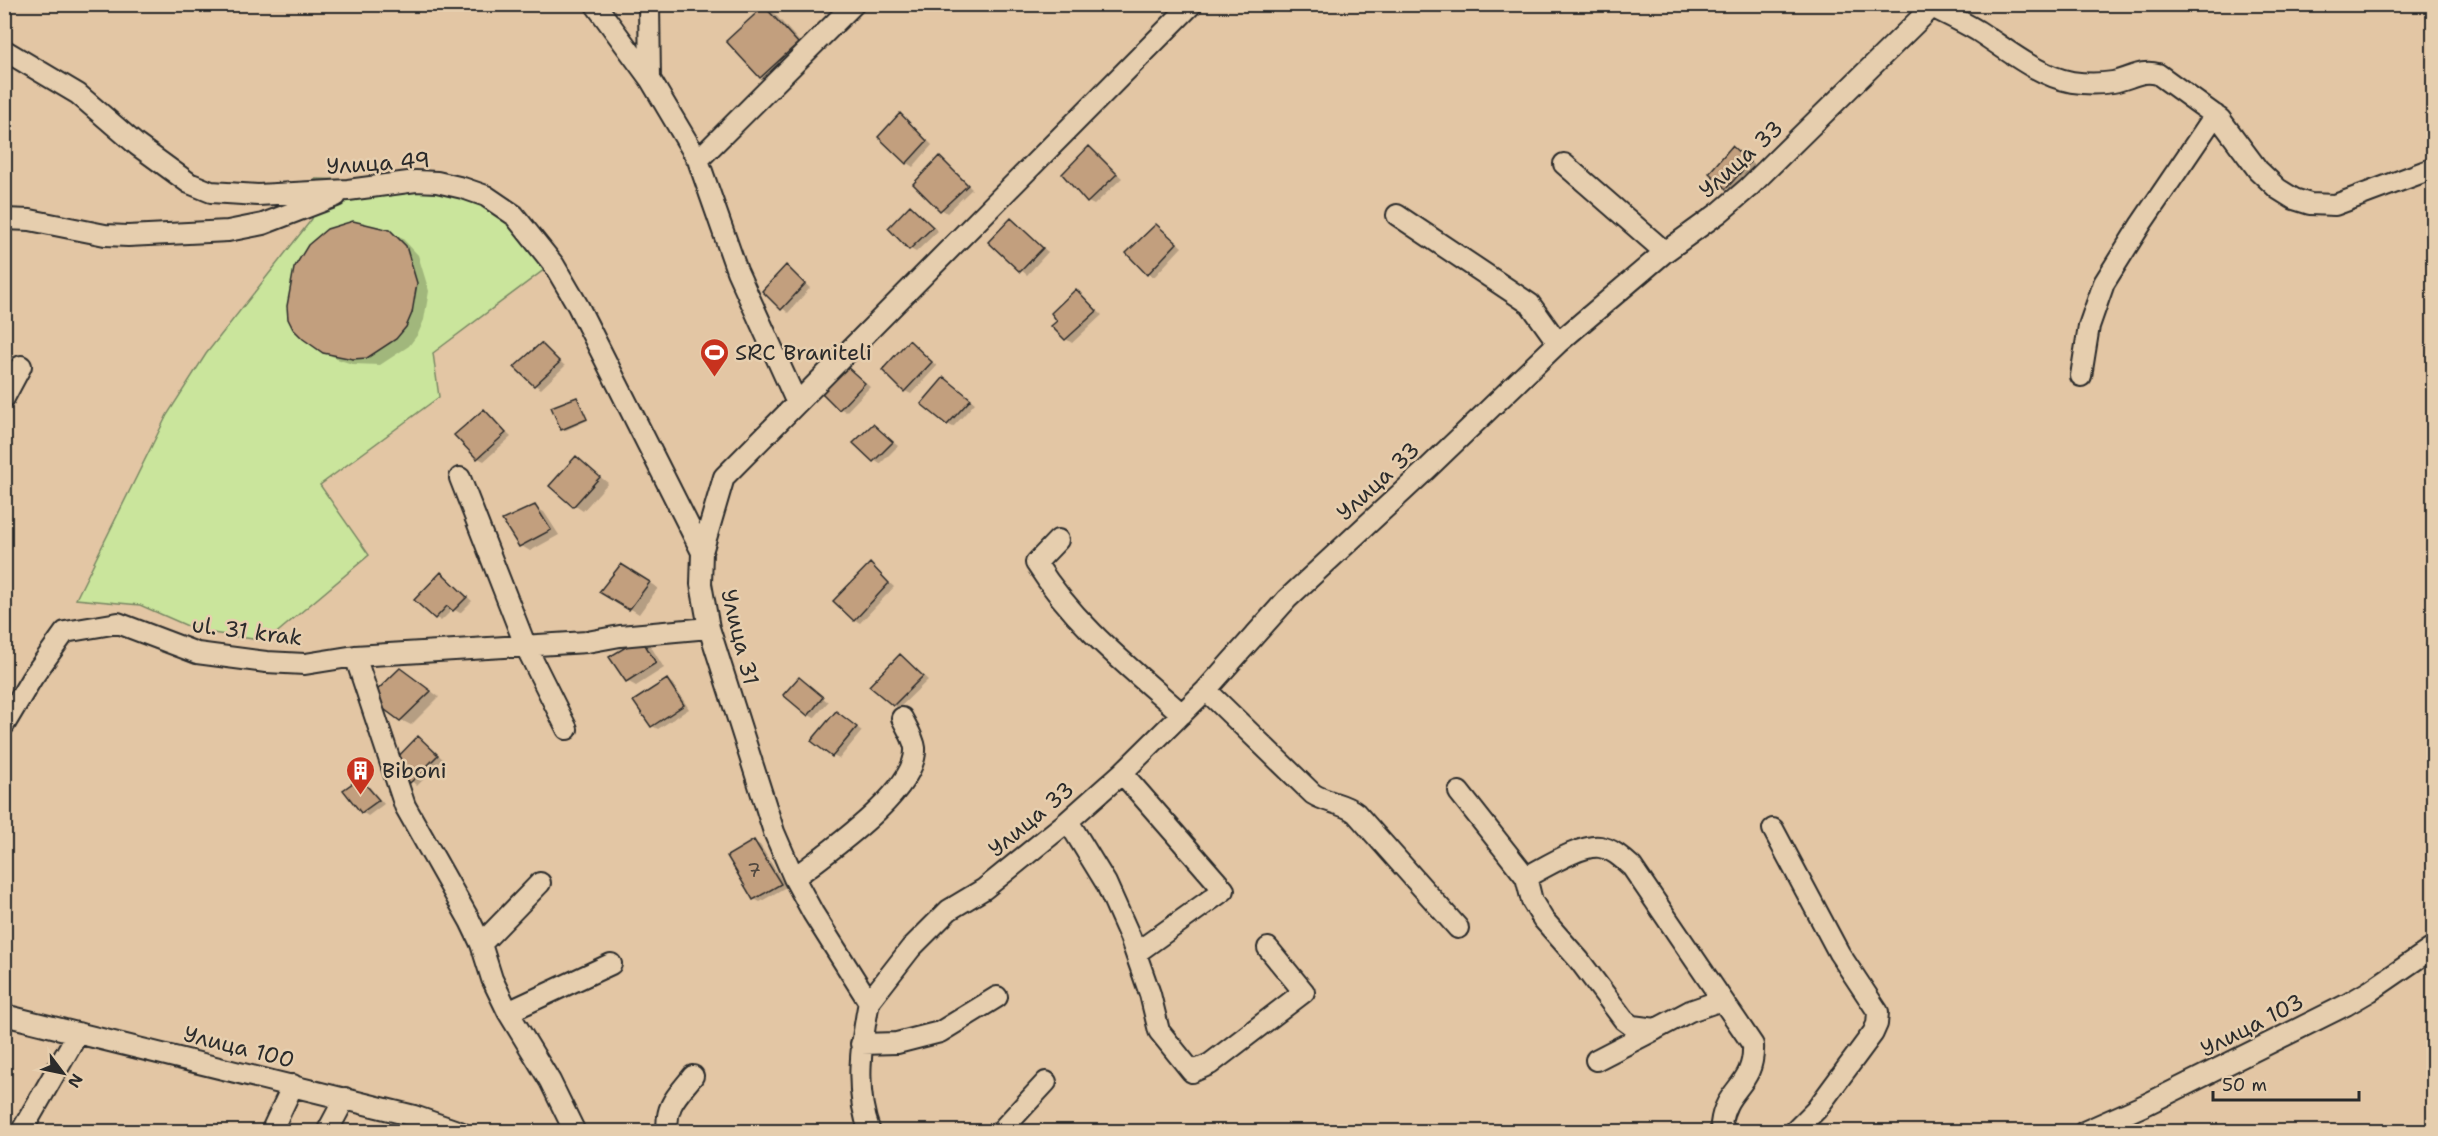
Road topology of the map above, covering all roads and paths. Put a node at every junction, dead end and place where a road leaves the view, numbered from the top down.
1 (595, 4) edge
2 (649, 4) edge
3 (854, 4) edge
4 (1192, 4) edge
5 (1932, 6) edge
6 (4, 50) edge
7 (650, 78) junction
8 (2215, 115) junction
9 (698, 160) junction
10 (1564, 164) dead end
11 (2433, 168) edge
12 (348, 190) junction
13 (1397, 215) dead end
14 (4, 219) edge
15 (1665, 252) junction
16 (1558, 342) junction
17 (21, 366) dead end
18 (2081, 376) dead end
19 (4, 399) edge
20 (797, 403) junction
21 (460, 478) dead end
22 (1058, 540) dead end
23 (702, 552) junction
24 (709, 628) junction
25 (526, 647) junction
26 (355, 656) junction
27 (1206, 690) junction
28 (1182, 714) junction
29 (902, 718) dead end
30 (4, 725) edge
31 (567, 729) dead end
32 (1122, 774) junction
33 (1459, 792) dead end
34 (1068, 821) junction
35 (1773, 829) dead end
36 (1526, 877) junction
37 (794, 878) junction
38 (540, 883) dead end
39 (1458, 928) dead end
40 (481, 944) junction
41 (2433, 947) edge
42 (1268, 948) dead end
43 (1136, 953) junction
44 (610, 964) dead end
45 (997, 997) dead end
46 (1722, 1000) junction
47 (869, 1002) junction
48 (508, 1012) junction
49 (5, 1017) edge
50 (1656, 1029) junction
51 (78, 1034) junction
52 (861, 1044) junction
53 (1596, 1060) dead end
54 (693, 1076) dead end
55 (1046, 1082) dead end
56 (293, 1085) junction
57 (345, 1098) junction
58 (21, 1131) edge
59 (271, 1131) edge
60 (327, 1131) edge
61 (460, 1131) edge
62 (575, 1131) edge
63 (668, 1131) edge
64 (870, 1131) edge
65 (1000, 1131) edge
66 (1726, 1131) edge
67 (1794, 1131) edge
68 (2084, 1131) edge

1 - 7 street
2 - 7 street
3 - 9 street
4 - 20 street, Улица 31
5 - 8 street
5 - 15 street, Улица 33
6 - 12 street, Улица 49
7 - 9 street
8 - 11 street
8 - 18 street
9 - 20 street
10 - 15 street
12 - 14 street
12 - 23 street, Улица 49
13 - 16 street
15 - 16 street, Улица 33
16 - 27 street, Улица 33
17 - 19 street
20 - 23 street, Улица 31
21 - 25 street
22 - 28 street
23 - 24 street, Улица 31
24 - 25 street, ul. 31 krak
24 - 37 street, Улица 31
25 - 26 street, ul. 31 krak
25 - 31 street
26 - 30 street, ul. 31 krak
26 - 40 street
27 - 28 street, Улица 33
27 - 39 street
28 - 32 street, Улица 33
29 - 37 street
32 - 34 street, Улица 33
32 - 43 street
33 - 36 street
34 - 43 street
34 - 47 street, Улица 33
35 - 67 street
36 - 46 street
36 - 50 street
37 - 47 street, Улица 31
38 - 40 street
40 - 48 street
41 - 68 street, Улица 103
42 - 43 street
44 - 48 street
45 - 52 street
46 - 50 street
46 - 66 street
47 - 52 street
48 - 62 street
49 - 51 street, Улица 100
50 - 53 street
51 - 56 street, Улица 100
51 - 58 street
52 - 64 street
54 - 63 street
55 - 65 street
56 - 57 street, Улица 100
56 - 59 street
57 - 60 street
57 - 61 street, Улица 100

